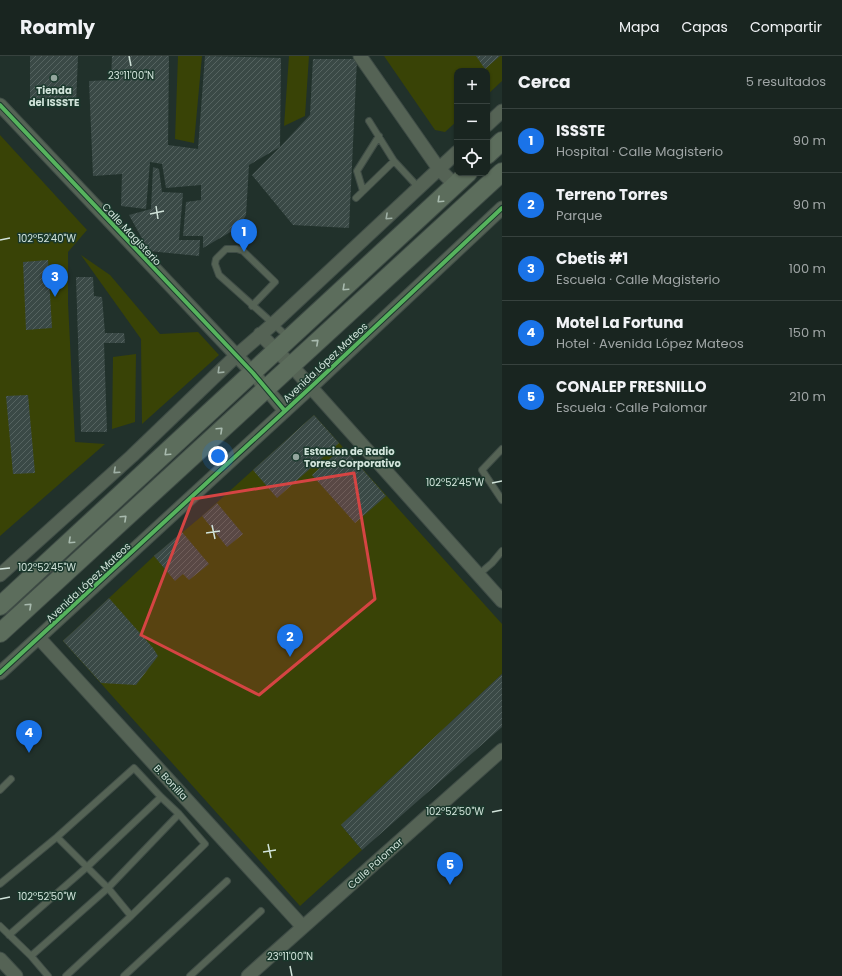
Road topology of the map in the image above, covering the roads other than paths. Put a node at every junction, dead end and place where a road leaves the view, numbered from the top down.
1 (360, 56) edge
2 (0, 105) edge
3 (502, 111) edge
4 (369, 121) dead end
5 (490, 122) edge
6 (379, 136) junction
7 (502, 141) edge
8 (490, 152) edge
9 (454, 155) edge
10 (394, 161) junction
11 (439, 169) junction
12 (502, 172) edge
13 (465, 176) edge
14 (455, 185) junction
15 (419, 188) junction
16 (363, 191) junction
17 (356, 198) dead end
18 (501, 212) edge
19 (252, 306) junction
20 (273, 324) junction
21 (260, 334) junction
22 (290, 339) junction
23 (276, 352) junction
24 (236, 356) junction
25 (291, 365) junction
26 (253, 374) junction
27 (311, 387) junction
28 (265, 388) junction
29 (285, 411) junction
30 (502, 449) edge
31 (502, 500) edge
32 (502, 551) edge
33 (478, 574) junction
34 (0, 575) edge
35 (501, 599) edge
36 (0, 606) edge
37 (0, 633) edge
38 (39, 638) junction
39 (0, 674) edge
40 (502, 750) edge
41 (11, 779) dead end
42 (0, 790) edge
43 (161, 797) junction
44 (179, 814) junction
45 (58, 837) junction
46 (87, 867) junction
47 (227, 881) dead end
48 (0, 884) edge
49 (108, 888) junction
50 (261, 911) dead end
51 (131, 916) junction
52 (0, 926) edge
53 (303, 926) junction
54 (9, 935) junction
55 (31, 956) junction
56 (0, 959) edge
57 (16, 976) edge
58 (48, 976) edge
59 (66, 976) edge
60 (124, 976) edge
61 (190, 976) edge
62 (248, 976) edge

1 - 11 street
2 - 24 street, Calle Magisterio
3 - 5 street
4 - 6 lane
6 - 10 lane
6 - 16 lane
7 - 8 main road
9 - 11 street
10 - 15 lane
10 - 16 lane
11 - 14 street
11 - 15 street
25 -> 12 main road, Avenida López Mateos
13 - 14 main road
14 -> 22 main road
15 -> 20 street
16 - 17 lane
18 - 27 street, Avenida López Mateos
19 - 19 lane
19 - 20 lane
20 - 21 street
20 - 22 lane
21 - 23 street
21 - 24 street
22 - 23 main road
23 - 25 street
23 - 26 main road
24 - 26 street, Calle Magisterio
24 -> 34 street
25 - 27 street
25 - 28 main road, Avenida López Mateos
26 - 28 street, Calle Magisterio
26 -> 36 main road
27 - 29 street, Avenida López Mateos
27 - 33 street
28 - 29 street, Calle Magisterio
37 -> 28 main road, Avenida López Mateos
29 - 38 street, Avenida López Mateos
30 - 31 lane
32 - 33 lane
33 - 35 street
38 - 39 street, Avenida López Mateos
38 - 53 street, B. Bonilla
40 - 53 street, Calle Palomar
41 - 42 lane
43 - 44 lane
43 - 45 lane
43 - 46 lane
44 - 49 lane
44 - 51 lane
45 - 46 lane
45 - 48 lane
46 - 49 lane
46 - 54 lane
47 - 60 lane
49 - 51 lane
49 - 55 lane
50 - 61 lane
51 - 59 lane
52 - 54 lane
53 - 62 street, Calle Palomar
54 - 55 lane
55 - 58 lane
56 - 57 street

